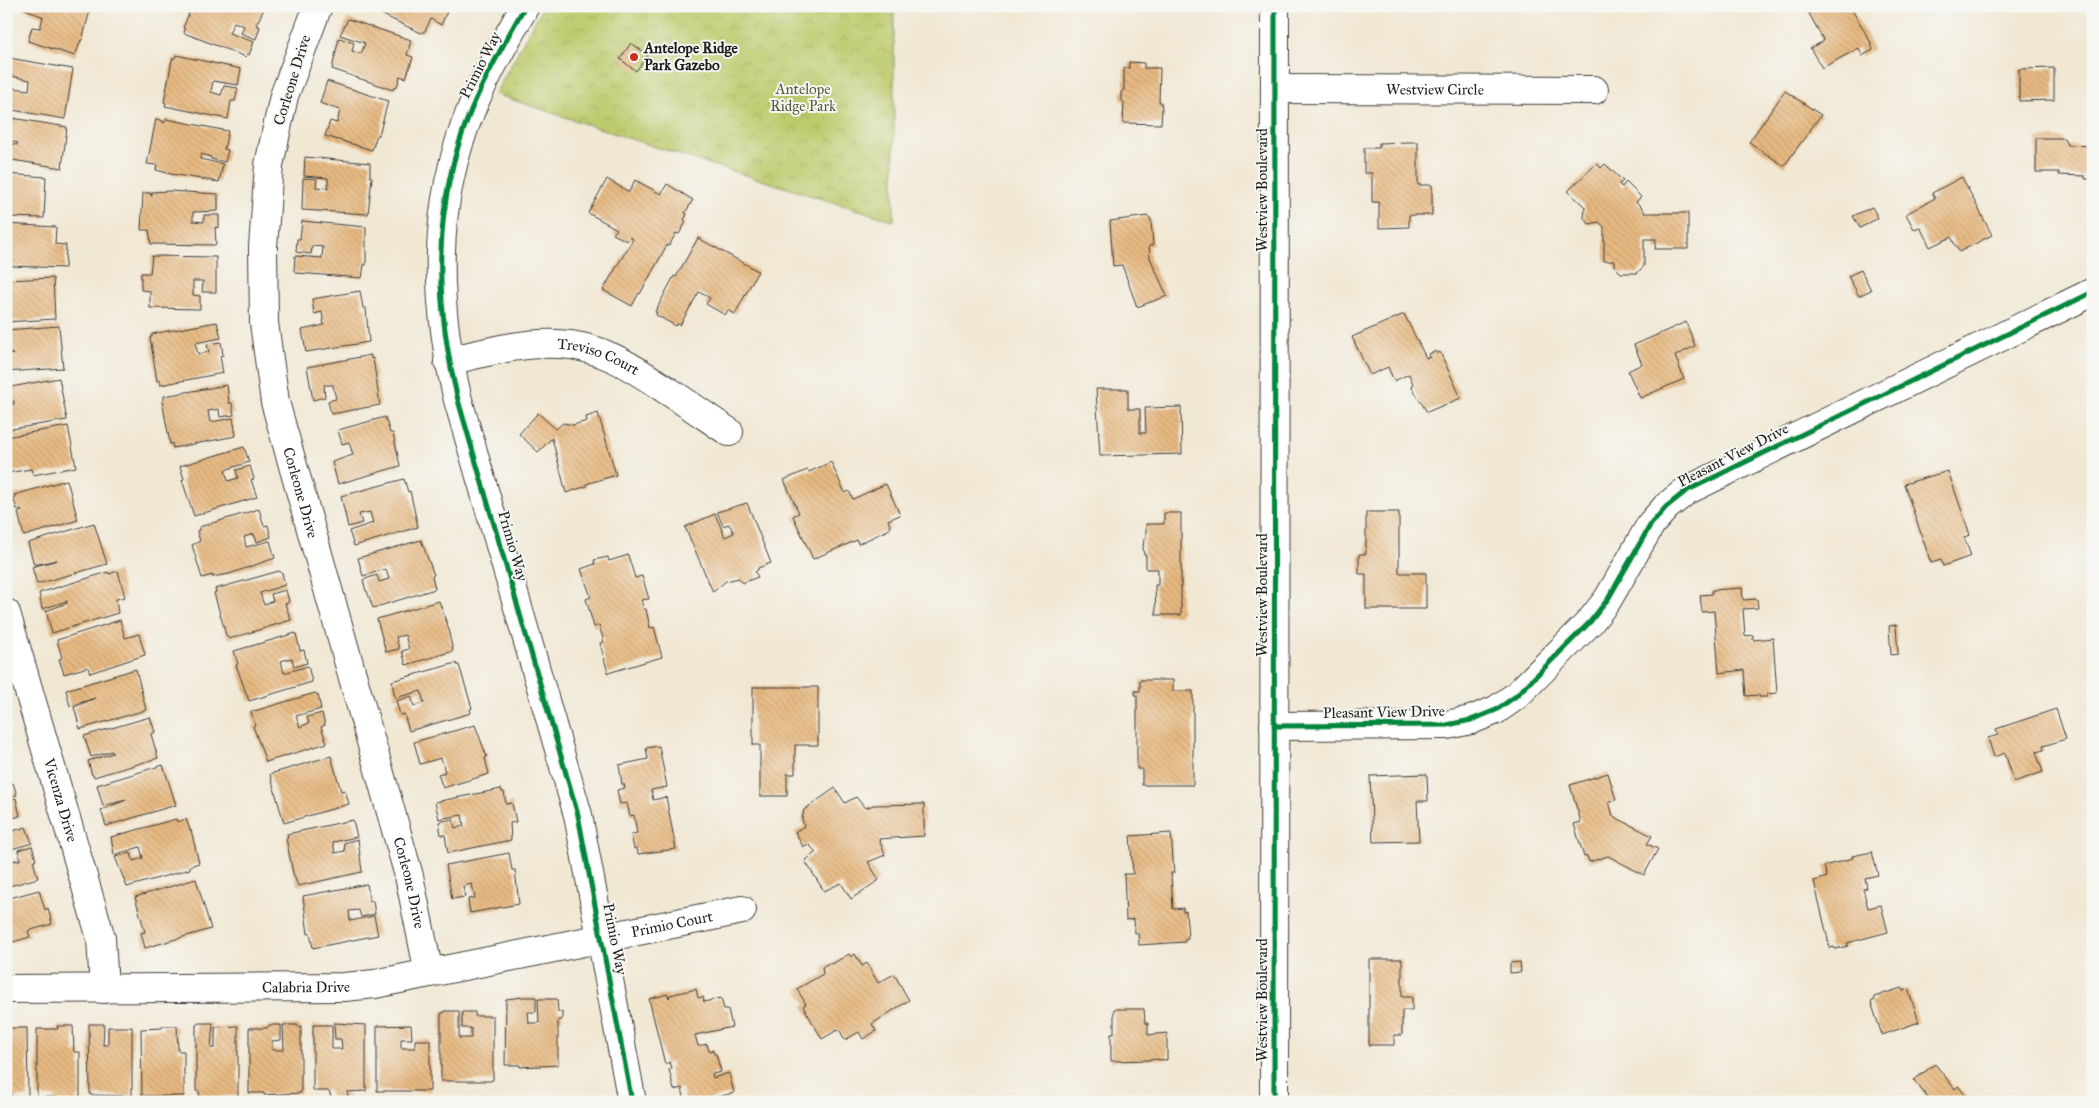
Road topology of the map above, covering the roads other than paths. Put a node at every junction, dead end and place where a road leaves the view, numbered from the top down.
1 (318, 6) edge
2 (525, 6) edge
3 (1275, 6) edge
4 (1275, 89) junction
5 (1594, 90) dead end
6 (2093, 292) edge
7 (448, 361) junction
8 (729, 432) dead end
9 (6, 613) edge
10 (1274, 726) junction
11 (742, 910) dead end
12 (602, 939) junction
13 (429, 973) junction
14 (6, 989) edge
15 (104, 989) junction
16 (632, 1102) edge
17 (1274, 1102) edge

1 - 13 street, Corleone Drive
2 - 7 street, Primio Way
3 - 4 street, Westview Boulevard
4 - 5 street, Westview Circle
4 - 10 street, Westview Boulevard
6 - 10 street, Pleasant View Drive
7 - 8 street, Treviso Court
7 - 12 street, Primio Way
9 - 15 street, Vicenza Drive
10 - 17 street, Westview Boulevard
11 - 12 street, Primio Court
12 - 13 street, Calabria Drive
12 - 16 street, Primio Way
13 - 15 street, Calabria Drive
14 - 15 street, Calabria Drive

